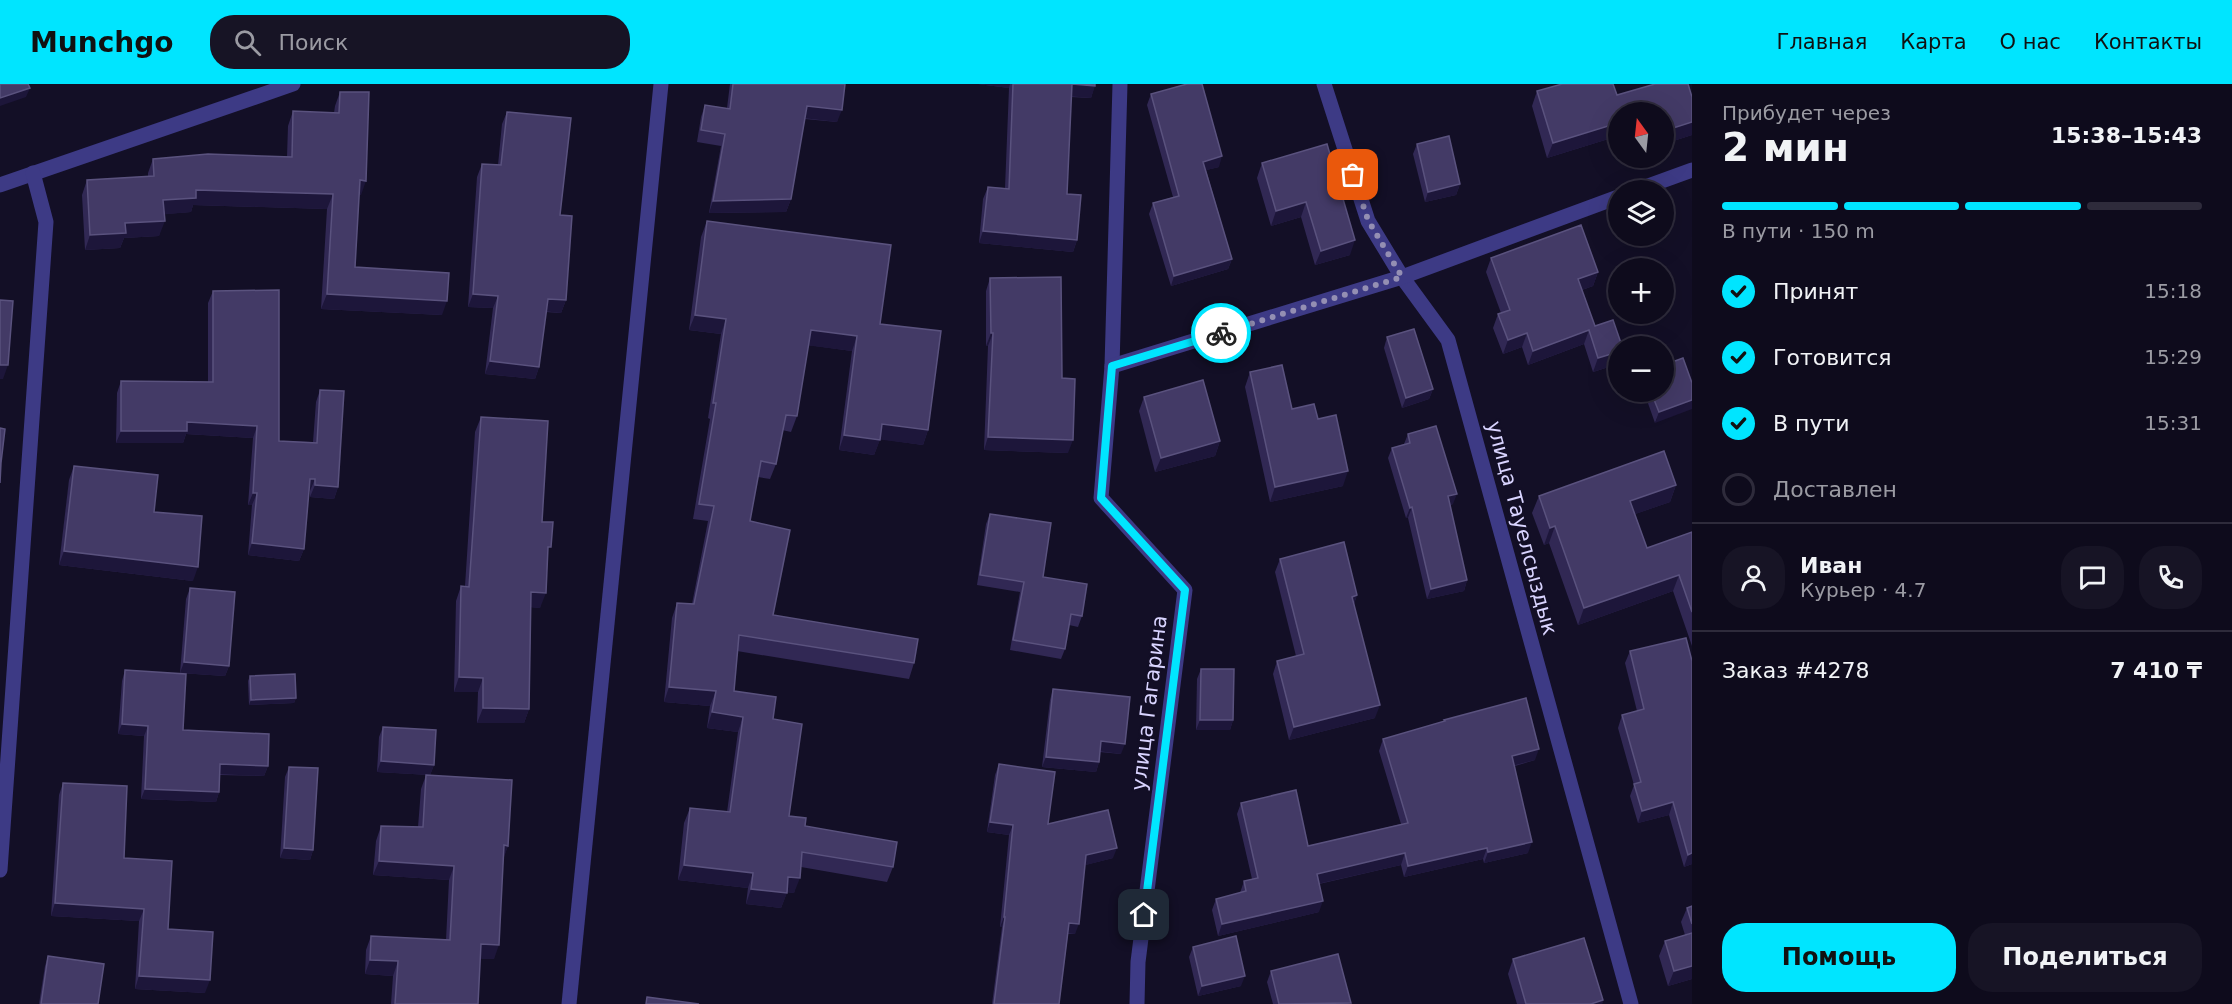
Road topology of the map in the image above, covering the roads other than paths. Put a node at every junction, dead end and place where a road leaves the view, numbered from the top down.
1 (292, 84) edge
2 (661, 84) edge
3 (1120, 84) edge
4 (1324, 84) edge
5 (1692, 170) edge
6 (33, 173) junction
7 (1664, 180) edge
8 (0, 185) edge
9 (1608, 201) edge
10 (1402, 277) junction
11 (1112, 366) junction
12 (0, 870) edge
13 (569, 1004) edge
14 (1137, 1004) edge
15 (1631, 1004) edge

1 - 6 street
2 - 13 street
3 - 11 street, улица Гагарина
4 - 10 street, улица Тауелсыздык
5 - 7 street
6 - 8 street
6 - 12 street
9 - 10 street
10 - 11 street
10 - 15 street, улица Тауелсыздык
11 - 14 street, улица Гагарина

